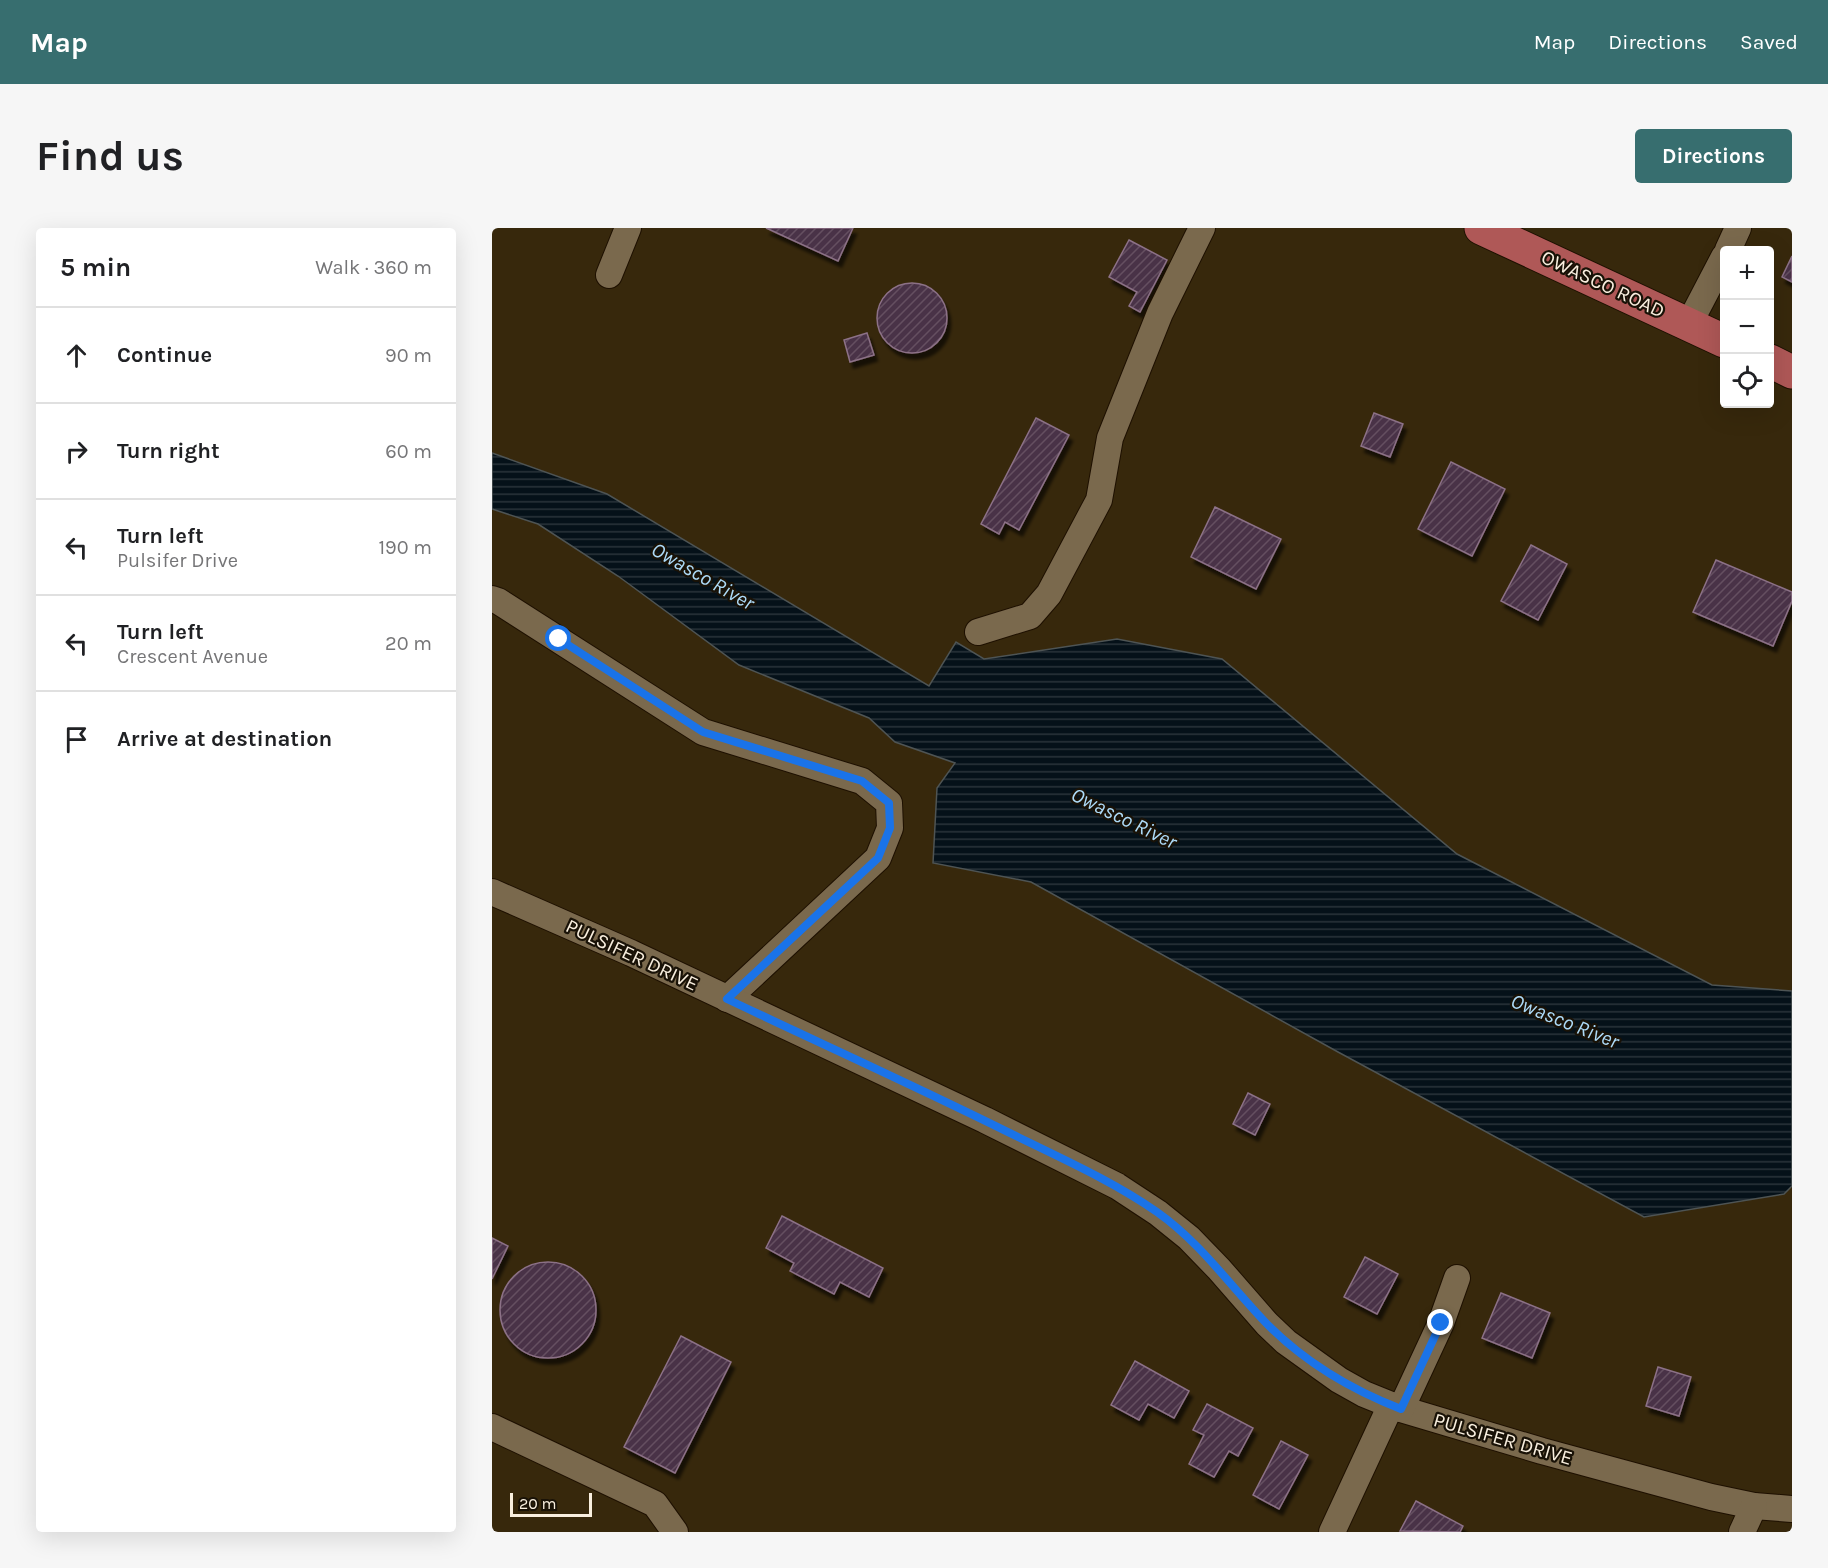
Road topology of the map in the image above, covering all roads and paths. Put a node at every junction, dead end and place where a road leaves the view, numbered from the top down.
1 (628, 228) edge
2 (1202, 228) edge
3 (1481, 228) edge
4 (1738, 228) edge
5 (1730, 246) edge
6 (1720, 266) edge
7 (609, 274) dead end
8 (1689, 324) junction
9 (1720, 339) edge
10 (1774, 363) edge
11 (1792, 372) edge
12 (492, 599) edge
13 (978, 632) dead end
14 (492, 892) edge
15 (727, 999) junction
16 (1457, 1278) dead end
17 (1396, 1407) junction
18 (492, 1427) edge
19 (1754, 1506) junction
20 (1792, 1509) edge
21 (675, 1532) edge
22 (1332, 1532) edge
23 (1742, 1532) edge

1 - 7 street
2 - 13 street
3 - 8 main road, OWASCO ROAD
4 - 5 street
6 - 8 street
8 - 9 main road, OWASCO ROAD
10 - 11 main road
12 - 15 street
14 - 15 street, PULSIFER DRIVE
15 - 17 street, PULSIFER DRIVE
16 - 17 street
17 - 19 street, PULSIFER DRIVE
17 - 22 street
18 - 21 street
19 - 20 street, PULSIFER DRIVE
19 - 23 street

